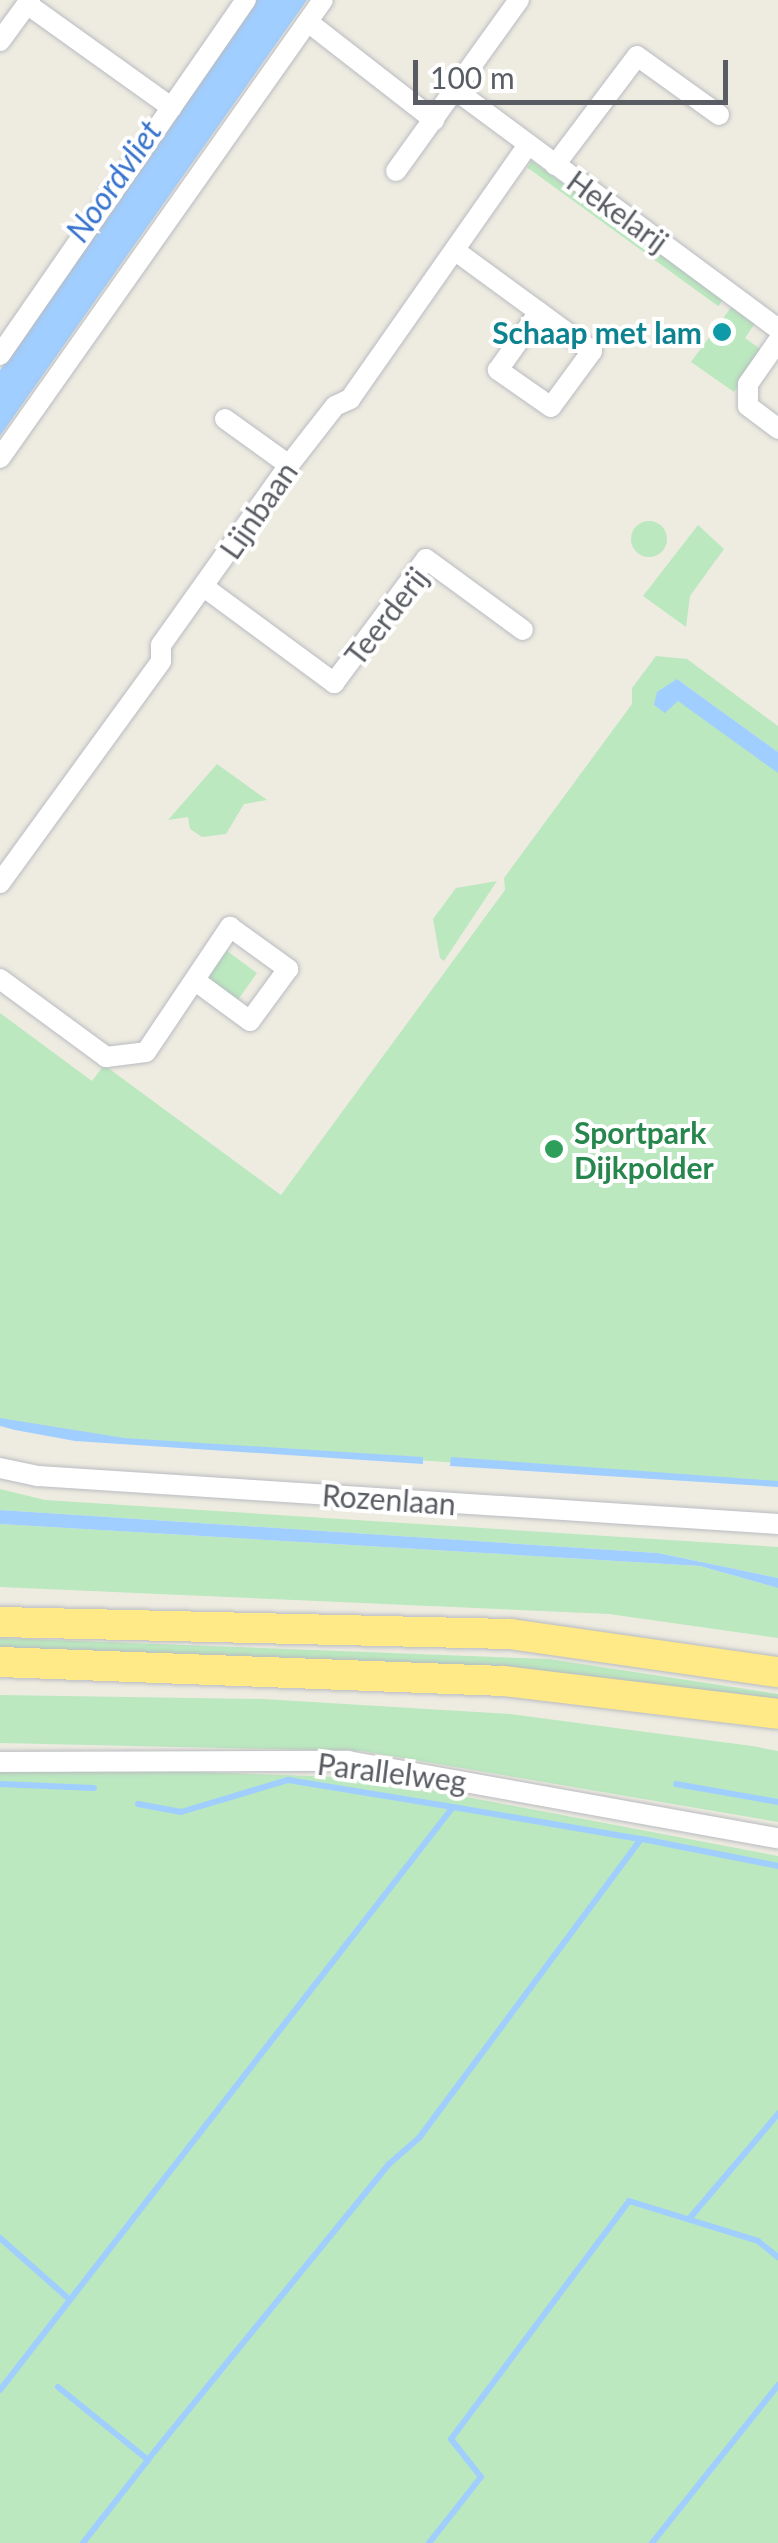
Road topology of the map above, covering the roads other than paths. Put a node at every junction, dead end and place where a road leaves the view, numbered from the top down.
1 (246, 0) edge
2 (323, 0) edge
3 (520, 0) edge
4 (28, 2) edge
5 (308, 22) junction
6 (0, 41) edge
7 (458, 92) junction
8 (172, 108) junction
9 (720, 115) dead end
10 (434, 120) junction
11 (528, 145) junction
12 (555, 165) junction
13 (396, 171) dead end
14 (457, 252) junction
15 (539, 312) junction
16 (778, 330) edge
17 (778, 341) edge
18 (0, 354) edge
19 (225, 419) dead end
20 (778, 428) edge
21 (0, 458) edge
22 (289, 465) junction
23 (204, 587) junction
24 (523, 630) dead end
25 (0, 883) edge
26 (0, 979) edge
27 (197, 982) junction
28 (0, 1468) edge
29 (778, 1524) edge
30 (0, 1622) edge
31 (0, 1662) edge
32 (778, 1672) edge
33 (778, 1714) edge
34 (0, 1762) edge
35 (778, 1838) edge

1 - 8 street
2 - 5 street
3 - 7 street
4 - 6 street
4 - 8 street
5 - 10 street
5 - 21 street
7 - 10 street
7 - 11 street, Hekelarij
8 - 18 street
9 - 12 street
10 - 13 street
11 - 12 street, Hekelarij
11 - 14 street, Lijnbaan
12 - 16 street, Hekelarij
14 - 15 street
14 - 22 street, Lijnbaan
15 - 15 street
17 - 20 street
19 - 22 street
22 - 23 street, Lijnbaan
23 - 24 street, Teerderij
23 - 25 street, Lijnbaan
26 - 27 street
27 - 27 street
28 - 29 street, Rozenlaan
30 - 32 highway
31 - 33 highway
34 - 35 street, Parallelweg

